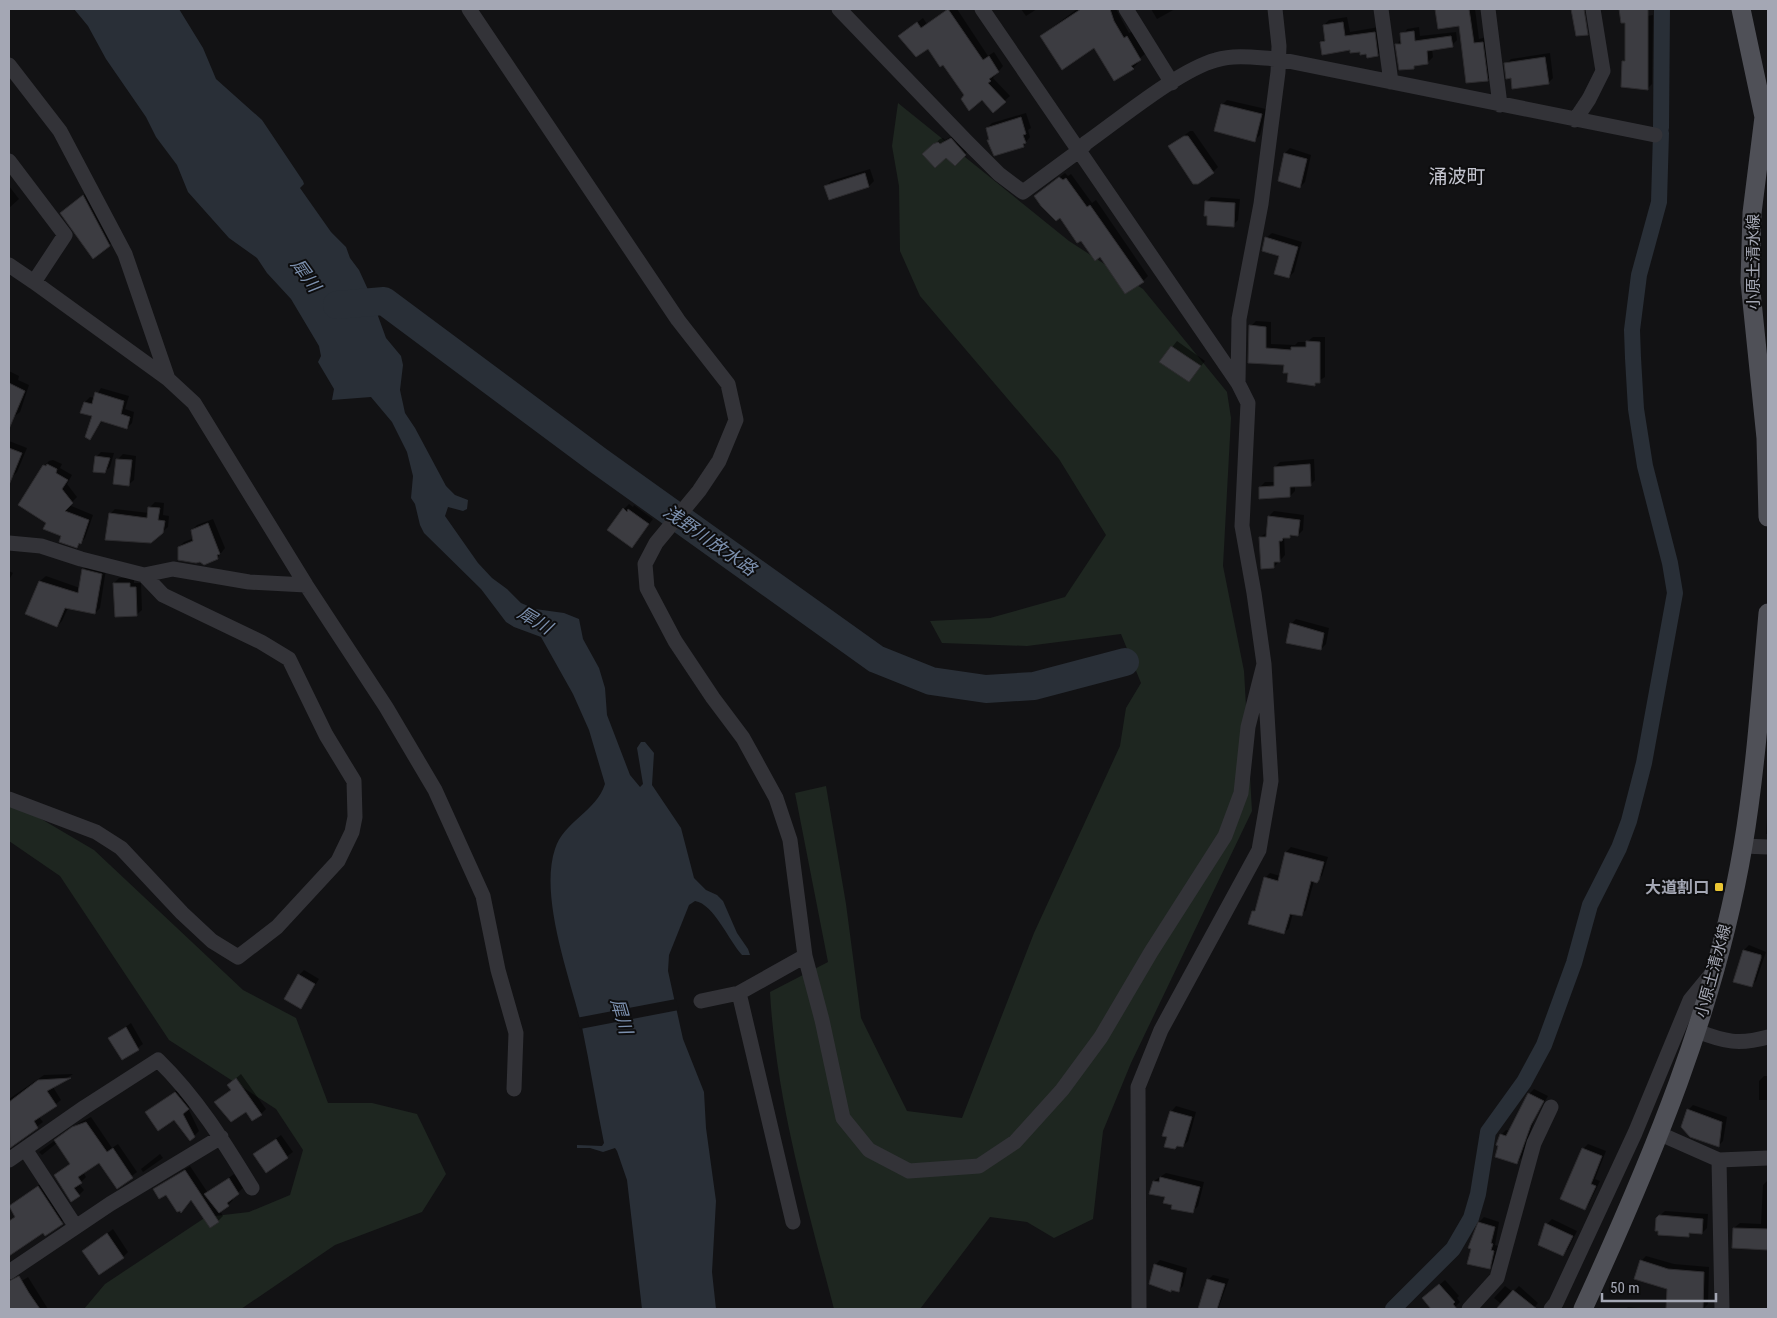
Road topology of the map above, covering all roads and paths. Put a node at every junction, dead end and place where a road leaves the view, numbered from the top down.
1 (469, 9) edge
2 (839, 9) edge
3 (982, 9) edge
4 (1126, 9) edge
5 (1275, 9) edge
6 (1381, 9) edge
7 (1488, 9) edge
8 (1593, 9) edge
9 (1741, 9) edge
10 (1278, 59) junction
11 (9, 65) edge
12 (1391, 82) junction
13 (1172, 83) junction
14 (1500, 105) junction
15 (1766, 117) edge
16 (1575, 120) junction
17 (1656, 135) dead end
18 (1080, 150) junction
19 (9, 161) edge
20 (9, 265) edge
21 (34, 282) junction
22 (168, 379) junction
23 (1238, 383) junction
24 (1767, 438) edge
25 (1768, 517) edge
26 (9, 543) edge
27 (144, 575) junction
28 (306, 585) junction
29 (1768, 612) edge
30 (1264, 664) junction
31 (9, 799) edge
32 (1743, 846) junction
33 (1768, 847) edge
34 (805, 956) junction
35 (1713, 972) junction
36 (739, 992) junction
37 (701, 1001) dead end
38 (1697, 1031) junction
39 (1768, 1037) edge
40 (514, 1089) dead end
41 (1551, 1107) dead end
42 (1658, 1133) junction
43 (221, 1137) junction
44 (25, 1149) junction
45 (1768, 1158) edge
46 (9, 1160) edge
47 (1719, 1160) junction
48 (252, 1188) dead end
49 (794, 1222) dead end
50 (76, 1227) junction
51 (9, 1272) edge
52 (1139, 1309) edge
53 (1469, 1309) edge
54 (1551, 1309) edge
55 (1583, 1309) edge
56 (1722, 1309) edge

1 - 34 street
2 - 18 street
3 - 18 street
4 - 13 street
5 - 10 street
6 - 12 street
7 - 14 street
8 - 16 street
9 - 15 main road, 小原土清水線
10 - 12 street
10 - 13 street
10 - 23 street
11 - 22 street
12 - 14 street
13 - 18 street
14 - 16 street
15 - 24 main road, 小原土清水線
16 - 17 street
18 - 23 street
19 - 21 street
20 - 21 street
21 - 22 street
22 - 28 street
23 - 30 street
24 - 25 main road, 小原土清水線
26 - 27 street
27 - 28 street
27 - 31 street
28 - 40 street
29 - 32 main road, 小原土清水線
30 - 34 street
30 - 52 street
32 - 33 street
32 - 35 main road, 小原土清水線
34 - 36 street
35 - 38 main road, 小原土清水線
35 - 54 street
36 - 37 street
36 - 49 street
38 - 39 street
38 - 42 main road, 小原土清水線
41 - 53 street
42 - 47 street
42 - 55 main road, 小原土清水線
43 - 44 street
43 - 48 street
43 - 50 street
44 - 46 street
44 - 50 street
45 - 47 street
47 - 56 street
50 - 51 street

